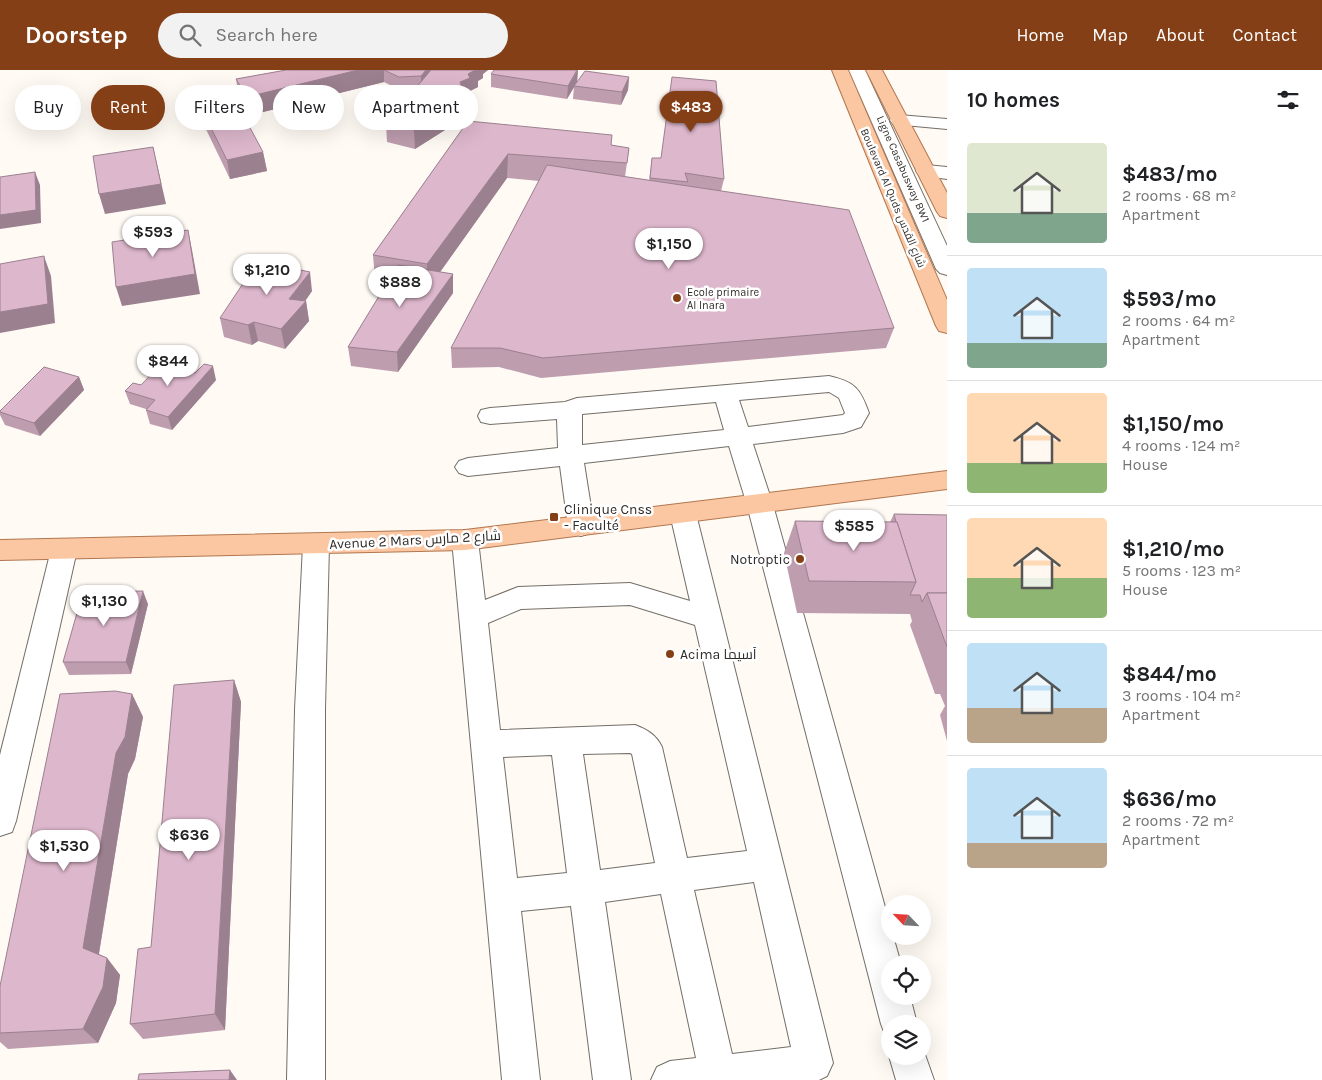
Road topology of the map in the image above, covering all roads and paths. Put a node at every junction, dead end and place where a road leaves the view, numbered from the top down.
1 (840, 70) edge
2 (857, 70) edge
3 (865, 70) edge
4 (874, 70) edge
5 (899, 120) junction
6 (947, 124) edge
7 (926, 171) junction
8 (947, 173) edge
9 (946, 208) edge
10 (947, 248) edge
11 (947, 270) edge
12 (947, 326) edge
13 (725, 393) junction
14 (570, 410) junction
15 (490, 416) dead end
16 (740, 436) junction
17 (572, 454) junction
18 (468, 467) dead end
19 (947, 480) edge
20 (760, 505) junction
21 (683, 514) junction
22 (581, 526) junction
23 (465, 540) junction
24 (316, 545) junction
25 (0, 550) edge
26 (64, 550) junction
27 (474, 617) junction
28 (706, 617) junction
29 (566, 741) junction
30 (486, 744) junction
31 (0, 821) edge
32 (767, 864) junction
33 (674, 875) junction
34 (586, 888) junction
35 (501, 896) junction
36 (881, 956) edge
37 (911, 1065) edge
38 (718, 1074) junction
39 (306, 1080) edge
40 (521, 1080) edge
41 (612, 1080) edge
42 (670, 1080) edge
43 (915, 1080) edge

1 - 12 main road, Boulevard Al Quds شارع القدس
2 - 11 street, Ligne Casabusway BW1
3 - 10 street, Ligne Casabusway BW1
4 - 5 main road
5 - 6 street
5 - 7 main road
7 - 8 street
7 - 9 main road
13 - 14 street
13 - 16 street
13 - 16 street
14 - 15 street
14 - 17 street
16 - 17 street
16 - 20 street
17 - 18 street
17 - 22 street
19 - 20 main road, Avenue 2 Mars شارع 2 مارس
20 - 21 main road, Avenue 2 Mars شارع 2 مارس
20 - 36 street
21 - 22 main road, Avenue 2 Mars شارع 2 مارس
21 - 28 street
22 - 23 main road, Avenue 2 Mars شارع 2 مارس
23 - 24 main road, Avenue 2 Mars شارع 2 مارس
23 - 27 street
24 - 26 main road, Avenue 2 Mars شارع 2 مارس
24 - 39 street
25 - 26 main road, Avenue 2 Mars شارع 2 مارس
26 - 31 street
27 - 28 street
27 - 30 street
28 - 32 street
29 - 30 street
29 - 33 street
29 - 34 street
30 - 35 street
32 - 33 street
32 - 38 street
33 - 34 street
33 - 38 street
34 - 35 street
34 - 41 street
35 - 40 street
37 - 43 street
38 - 42 street

